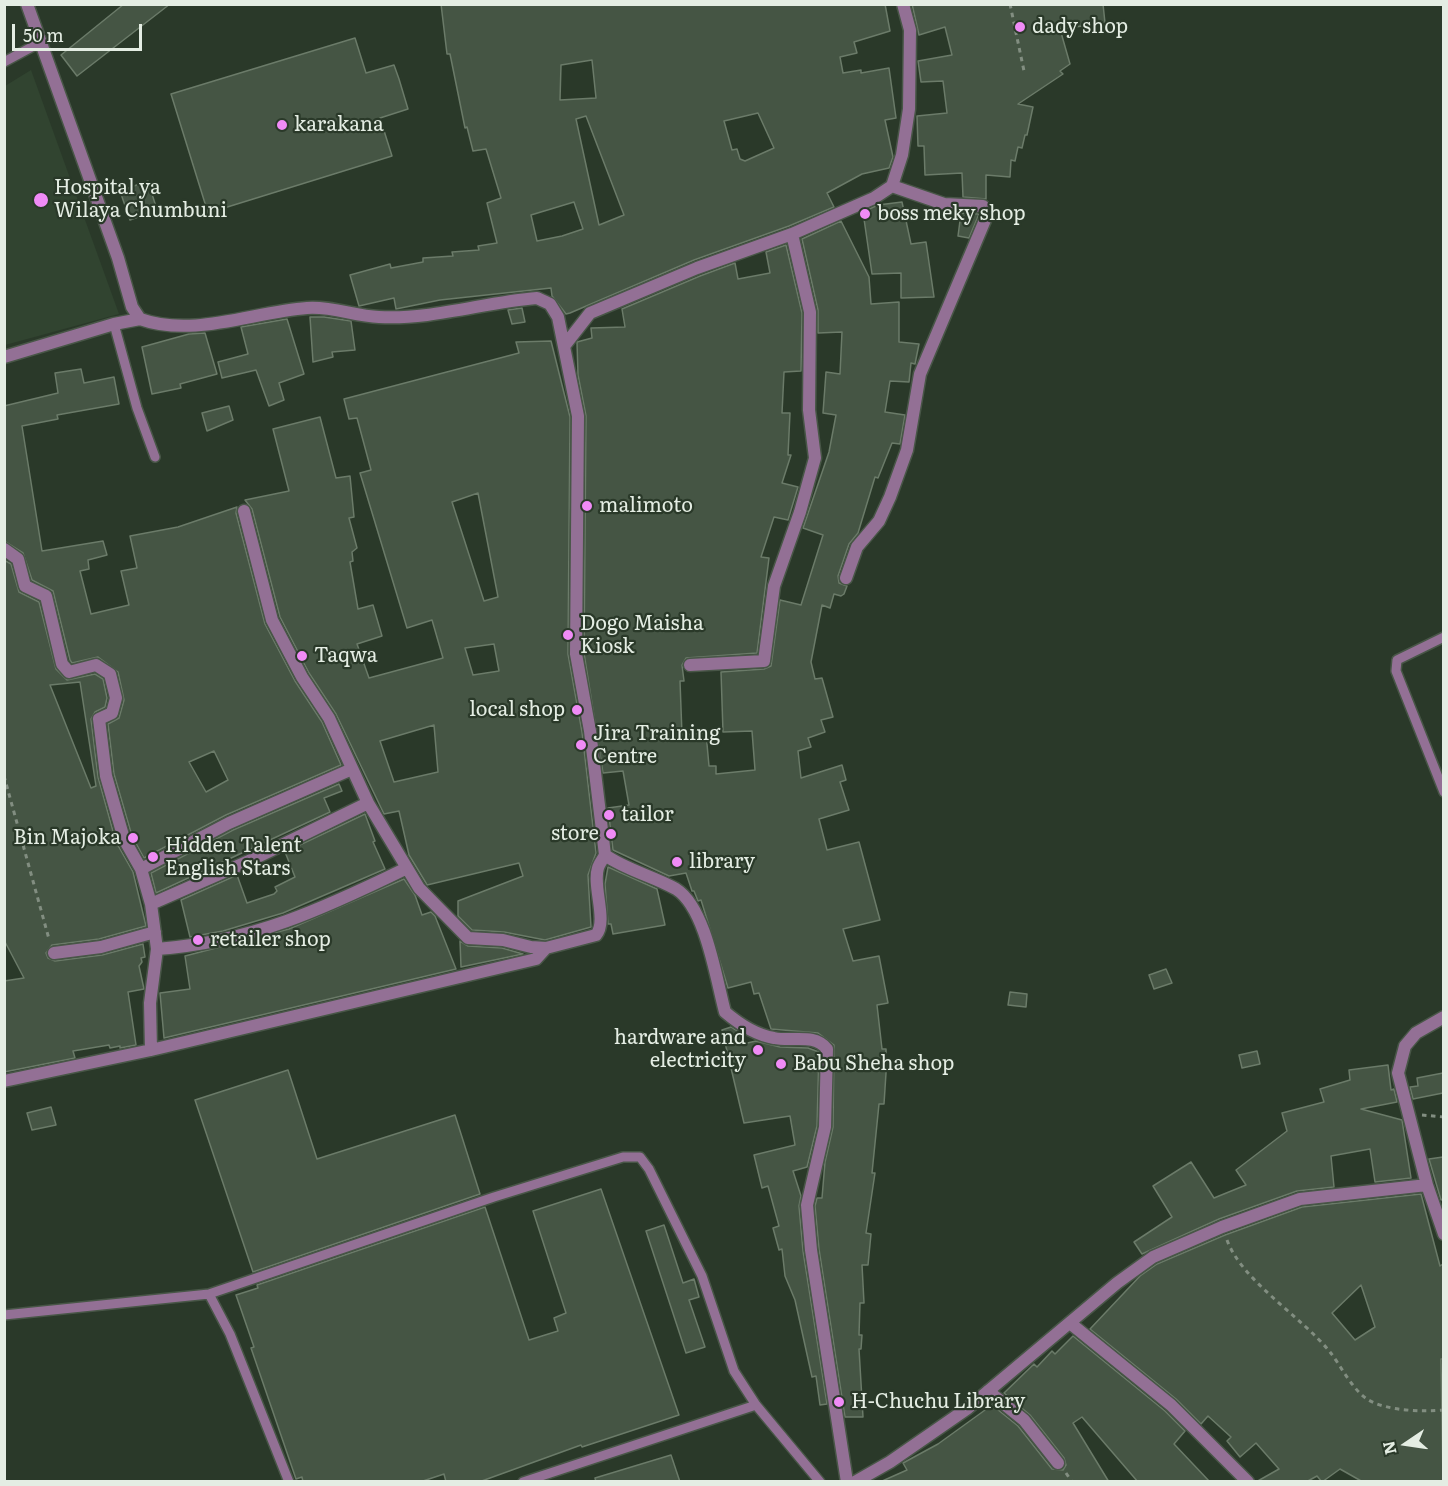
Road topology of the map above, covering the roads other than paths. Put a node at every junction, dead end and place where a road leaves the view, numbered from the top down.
1 (27, 4) edge
2 (903, 4) edge
3 (41, 42) junction
4 (4, 62) edge
5 (892, 186) junction
6 (792, 234) junction
7 (140, 319) junction
8 (114, 324) junction
9 (565, 345) junction
10 (4, 357) edge
11 (155, 457) dead end
12 (244, 511) dead end
13 (4, 549) edge
14 (846, 578) dead end
15 (1443, 637) edge
16 (690, 665) dead end
17 (352, 769) junction
18 (1443, 792) edge
19 (368, 803) junction
20 (605, 855) junction
21 (407, 868) junction
22 (141, 869) junction
23 (151, 904) junction
24 (155, 932) junction
25 (546, 948) junction
26 (158, 949) junction
27 (54, 953) road end
28 (1443, 1017) edge
29 (151, 1050) junction
30 (4, 1081) edge
31 (1427, 1185) junction
32 (1442, 1221) edge
33 (1443, 1234) edge
34 (209, 1294) junction
35 (4, 1315) edge
36 (1070, 1323) junction
37 (988, 1391) junction
38 (756, 1405) junction
39 (1058, 1463) dead end
40 (289, 1482) edge
41 (523, 1482) edge
42 (820, 1482) edge
43 (847, 1482) edge
44 (855, 1482) edge
45 (1248, 1482) edge

1 - 3 street
2 - 5 street
3 - 4 lane
3 - 7 street
5 - 6 street
5 - 14 street
6 - 9 street
6 - 16 street
7 - 8 street
7 - 9 street
8 - 10 street
8 - 11 lane
9 - 20 street
12 - 17 street
13 - 22 street
15 - 18 lane
17 - 19 street
17 - 22 street
19 - 21 street
19 - 23 street
20 - 25 street
20 - 43 street
21 - 25 street
21 - 26 street
22 - 23 street
23 - 24 street
24 - 26 street
24 - 27 street
25 - 29 street
26 - 29 street
28 - 31 street
29 - 30 street
31 - 32 street
31 - 36 street
32 - 33 street
34 - 35 lane
34 - 38 lane
34 - 40 lane
36 - 37 street
36 - 45 street
37 - 39 street
37 - 44 street
38 - 41 lane
38 - 42 lane

